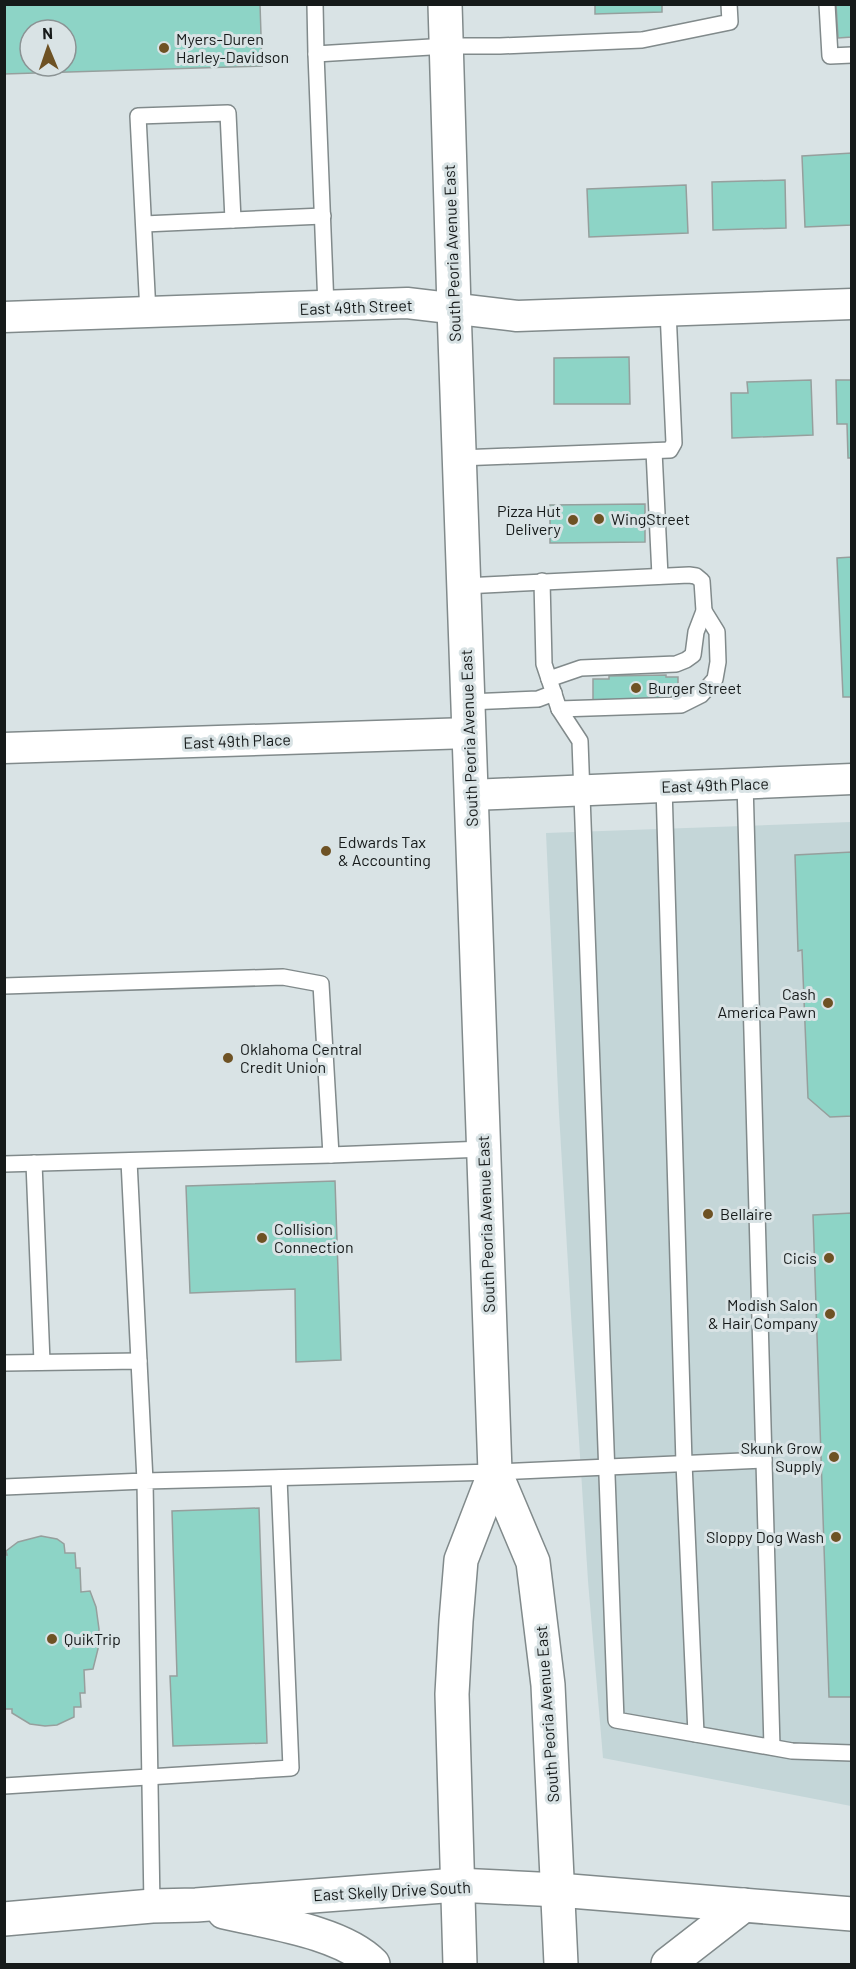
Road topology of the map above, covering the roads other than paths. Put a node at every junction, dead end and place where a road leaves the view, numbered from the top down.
1 (315, 4) edge
2 (445, 4) edge
3 (729, 4) edge
4 (827, 4) edge
5 (447, 46) junction
6 (316, 54) junction
7 (852, 55) edge
8 (323, 216) junction
9 (233, 220) junction
10 (144, 224) junction
11 (852, 304) edge
12 (326, 307) junction
13 (454, 308) junction
14 (668, 310) junction
15 (148, 313) junction
16 (4, 317) edge
17 (654, 451) junction
18 (459, 458) junction
19 (660, 576) junction
20 (542, 581) junction
21 (464, 586) junction
22 (704, 612) junction
23 (552, 686) junction
24 (559, 710) junction
25 (469, 718) junction
26 (4, 748) edge
27 (852, 779) edge
28 (744, 783) junction
29 (664, 787) junction
30 (581, 791) junction
31 (471, 795) junction
32 (4, 986) edge
33 (484, 1149) junction
34 (331, 1155) junction
35 (129, 1161) junction
36 (34, 1163) junction
37 (4, 1164) edge
38 (139, 1361) junction
39 (42, 1362) junction
40 (4, 1363) edge
41 (764, 1460) junction
42 (684, 1463) junction
43 (606, 1466) junction
44 (495, 1472) junction
45 (279, 1478) junction
46 (145, 1480) junction
47 (4, 1487) edge
48 (696, 1734) junction
49 (772, 1747) junction
50 (852, 1753) edge
51 (151, 1777) junction
52 (4, 1786) edge
53 (457, 1885) junction
54 (558, 1890) junction
55 (196, 1905) junction
56 (744, 1905) junction
57 (152, 1906) junction
58 (852, 1914) edge
59 (4, 1919) edge
60 (373, 1965) edge
61 (460, 1965) edge
62 (561, 1965) edge
63 (668, 1965) edge

1 - 6 lane
2 - 5 main road, South Peoria Avenue East
3 - 5 lane
4 - 7 lane
5 - 6 lane
5 - 13 main road, South Peoria Avenue East
6 - 8 lane
8 - 9 lane
8 - 12 lane
9 - 10 lane
9 - 10 lane
10 - 15 lane
11 - 14 street, East 49th Street
12 - 13 street, East 49th Street
12 - 15 street, East 49th Street
13 - 14 street, East 49th Street
13 - 18 main road, South Peoria Avenue East
14 - 17 lane
15 - 16 street, East 49th Street
17 - 18 lane
17 - 19 lane
18 - 21 main road, South Peoria Avenue East
19 - 20 lane
19 - 22 lane
20 - 21 lane
20 - 23 lane
21 - 25 main road, South Peoria Avenue East
22 - 23 lane
22 - 24 lane
23 - 24 lane
23 - 25 lane
24 - 30 lane
25 - 26 street, East 49th Place
25 - 31 main road, South Peoria Avenue East
27 - 28 street, East 49th Place
28 - 29 street, East 49th Place
28 - 41 lane
29 - 30 street, East 49th Place
29 - 42 lane
30 - 31 street, East 49th Place
30 - 43 lane
31 - 33 main road, South Peoria Avenue East
32 - 34 lane
33 - 34 lane
33 - 44 main road, South Peoria Avenue East
34 - 35 lane
35 - 36 lane
35 - 38 lane
36 - 37 lane
36 - 39 lane
38 - 39 lane
38 - 46 lane
39 - 40 lane
41 - 42 lane
41 - 49 lane
42 - 43 lane
42 - 48 lane
43 - 44 lane
43 - 48 lane
44 - 45 lane
44 - 53 main road, South Peoria Avenue East
44 - 54 main road, South Peoria Avenue East
45 - 46 lane
45 - 51 lane
46 - 47 lane
46 - 51 lane
48 - 49 lane
49 - 50 lane
51 - 52 lane
51 - 57 lane
53 - 54 main road, East Skelly Drive South
53 - 55 main road, East Skelly Drive South
53 - 61 main road, South Peoria Avenue East
54 - 56 main road, East Skelly Drive South
54 - 62 main road, South Peoria Avenue East
55 - 57 main road, East Skelly Drive South
55 - 60 main road
56 - 58 main road, East Skelly Drive South
56 - 63 main road
57 - 59 main road, East Skelly Drive South

